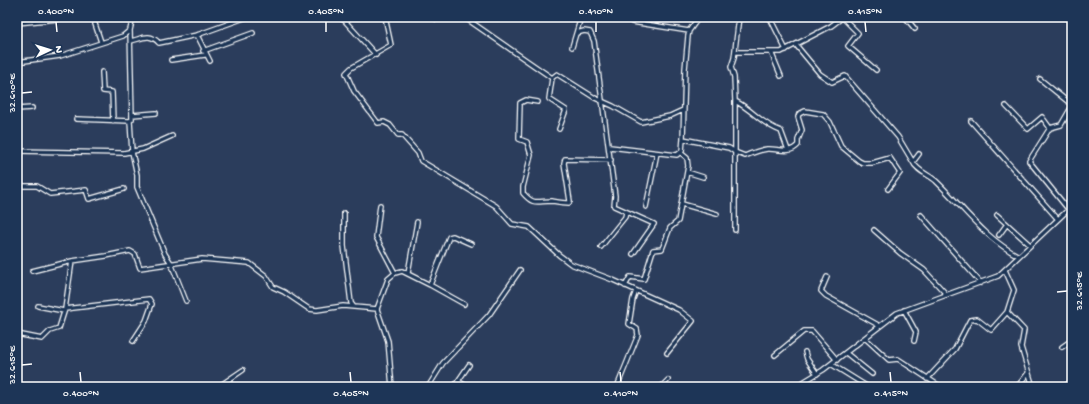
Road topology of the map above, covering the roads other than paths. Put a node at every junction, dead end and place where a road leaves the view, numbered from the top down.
1 (58, 17) edge
2 (133, 17) edge
3 (247, 17) edge
4 (338, 17) edge
5 (385, 17) edge
6 (464, 17) edge
7 (474, 17) edge
8 (581, 17) edge
9 (699, 17) edge
10 (739, 17) edge
11 (842, 17) edge
12 (906, 17) edge
13 (468, 20) junction
14 (771, 20) dead end
15 (632, 22) dead end
16 (17, 23) edge
17 (96, 24) dead end
18 (915, 29) dead end
19 (130, 30) junction
20 (689, 30) junction
21 (253, 33) dead end
22 (577, 33) junction
23 (197, 35) junction
24 (131, 40) junction
25 (101, 42) junction
26 (796, 45) junction
27 (572, 47) dead end
28 (786, 50) junction
29 (203, 51) junction
30 (735, 52) junction
31 (771, 52) junction
32 (205, 55) junction
33 (376, 55) junction
34 (171, 60) dead end
35 (210, 61) dead end
36 (17, 62) edge
37 (876, 70) dead end
38 (102, 72) dead end
39 (781, 76) dead end
40 (552, 78) junction
41 (1040, 79) dead end
42 (735, 101) junction
43 (538, 102) dead end
44 (603, 103) junction
45 (1072, 105) edge
46 (1006, 106) dead end
47 (32, 108) dead end
48 (17, 110) edge
49 (683, 110) junction
50 (156, 113) dead end
51 (132, 115) junction
52 (76, 119) dead end
53 (113, 121) junction
54 (130, 121) junction
55 (971, 121) dead end
56 (1050, 128) junction
57 (559, 129) dead end
58 (172, 136) dead end
59 (683, 139) junction
60 (610, 146) junction
61 (788, 150) junction
62 (17, 151) edge
63 (132, 152) junction
64 (735, 152) junction
65 (657, 153) junction
66 (681, 153) junction
67 (919, 154) dead end
68 (611, 160) junction
69 (913, 162) junction
70 (687, 172) junction
71 (704, 177) dead end
72 (17, 186) edge
73 (124, 189) dead end
74 (888, 189) dead end
75 (682, 204) junction
76 (380, 205) dead end
77 (1072, 206) edge
78 (646, 207) dead end
79 (1068, 209) junction
80 (626, 212) junction
81 (344, 213) dead end
82 (717, 214) dead end
83 (997, 215) dead end
84 (921, 216) dead end
85 (1058, 218) junction
86 (417, 222) dead end
87 (1007, 224) junction
88 (735, 230) dead end
89 (874, 230) dead end
90 (999, 235) dead end
91 (471, 244) dead end
92 (1030, 245) junction
93 (602, 247) dead end
94 (633, 254) dead end
95 (1019, 256) junction
96 (72, 261) junction
97 (172, 263) junction
98 (520, 270) dead end
99 (1005, 270) junction
100 (32, 271) dead end
101 (394, 273) junction
102 (408, 273) junction
103 (827, 277) dead end
104 (981, 283) junction
105 (430, 285) junction
106 (625, 286) junction
107 (636, 291) junction
108 (947, 295) junction
109 (186, 301) dead end
110 (464, 304) dead end
111 (38, 306) dead end
112 (354, 307) junction
113 (377, 309) junction
114 (64, 310) junction
115 (904, 310) junction
116 (1007, 312) junction
117 (880, 326) junction
118 (17, 334) edge
119 (865, 338) junction
120 (1072, 340) edge
121 (133, 341) dead end
122 (914, 341) dead end
123 (1062, 347) dead end
124 (805, 352) dead end
125 (666, 353) dead end
126 (846, 353) junction
127 (775, 355) dead end
128 (837, 360) junction
129 (831, 364) junction
130 (469, 365) dead end
131 (242, 370) dead end
132 (1028, 373) junction
133 (817, 374) junction
134 (872, 374) dead end
135 (927, 379) junction
136 (668, 380) dead end
137 (458, 381) junction
138 (1072, 381) edge
139 (802, 383) junction
140 (68, 384) dead end
141 (59, 387) edge
142 (218, 387) edge
143 (392, 387) edge
144 (428, 387) edge
145 (454, 387) edge
146 (468, 387) edge
147 (617, 387) edge
148 (661, 387) edge
149 (795, 387) edge
150 (807, 387) edge
151 (868, 387) edge
152 (940, 387) edge
153 (1017, 387) edge
154 (1033, 387) edge
155 (1064, 387) edge

1 - 16 street
2 - 19 street
3 - 23 street
4 - 33 street
5 - 33 street
6 - 13 street
7 - 13 street
8 - 22 street
9 - 20 street
10 - 30 street
11 - 26 street
11 - 37 street
12 - 18 street
13 - 40 street
14 - 28 street
15 - 20 street
17 - 25 street
19 - 24 street
19 - 25 street
20 - 49 street
21 - 29 street
22 - 27 street
22 - 44 street
23 - 24 street
23 - 29 street
24 - 51 street
25 - 36 street
26 - 28 street
26 - 69 street
28 - 31 street
29 - 32 street
30 - 31 street
30 - 42 street
31 - 39 street
32 - 34 street
32 - 35 street
33 - 106 street
38 - 53 street
40 - 44 street
40 - 57 street
41 - 45 street
42 - 61 street
42 - 64 street
43 - 68 street
44 - 49 street
44 - 60 street
45 - 56 street
46 - 56 street
47 - 48 street
49 - 59 street
50 - 51 street
51 - 54 street
52 - 53 street
53 - 54 street
54 - 63 street
55 - 85 street
56 - 79 street
58 - 63 street
59 - 64 street
59 - 66 street
60 - 65 street
60 - 68 street
61 - 64 street
61 - 74 street
62 - 63 street
63 - 97 street
64 - 88 street
65 - 66 street
65 - 78 street
66 - 70 street
67 - 69 street
68 - 80 street
69 - 95 street
70 - 71 street
70 - 75 street
72 - 73 street
75 - 82 street
75 - 106 street
76 - 101 street
77 - 79 street
79 - 85 street
80 - 93 street
80 - 94 street
81 - 112 street
83 - 87 street
84 - 104 street
85 - 92 street
86 - 102 street
87 - 90 street
87 - 92 street
89 - 108 street
91 - 105 street
92 - 95 street
95 - 99 street
96 - 97 street
96 - 100 street
96 - 114 street
97 - 109 street
97 - 112 street
98 - 144 street
99 - 104 street
99 - 116 street
101 - 102 street
101 - 113 street
102 - 105 street
103 - 117 street
104 - 108 street
105 - 110 street
106 - 107 street
107 - 125 street
107 - 147 street
108 - 115 street
111 - 114 street
112 - 113 street
113 - 143 street
114 - 118 street
114 - 121 street
115 - 117 street
115 - 122 street
116 - 132 street
116 - 135 street
117 - 119 street
119 - 126 street
119 - 135 street
120 - 123 street
124 - 133 street
126 - 128 street
126 - 134 street
127 - 128 street
128 - 129 street
129 - 133 street
129 - 151 street
130 - 137 street
131 - 142 street
132 - 153 street
132 - 154 street
133 - 139 street
135 - 152 street
136 - 148 street
137 - 145 street
137 - 146 street
138 - 155 street
139 - 149 street
139 - 150 street
140 - 141 street

